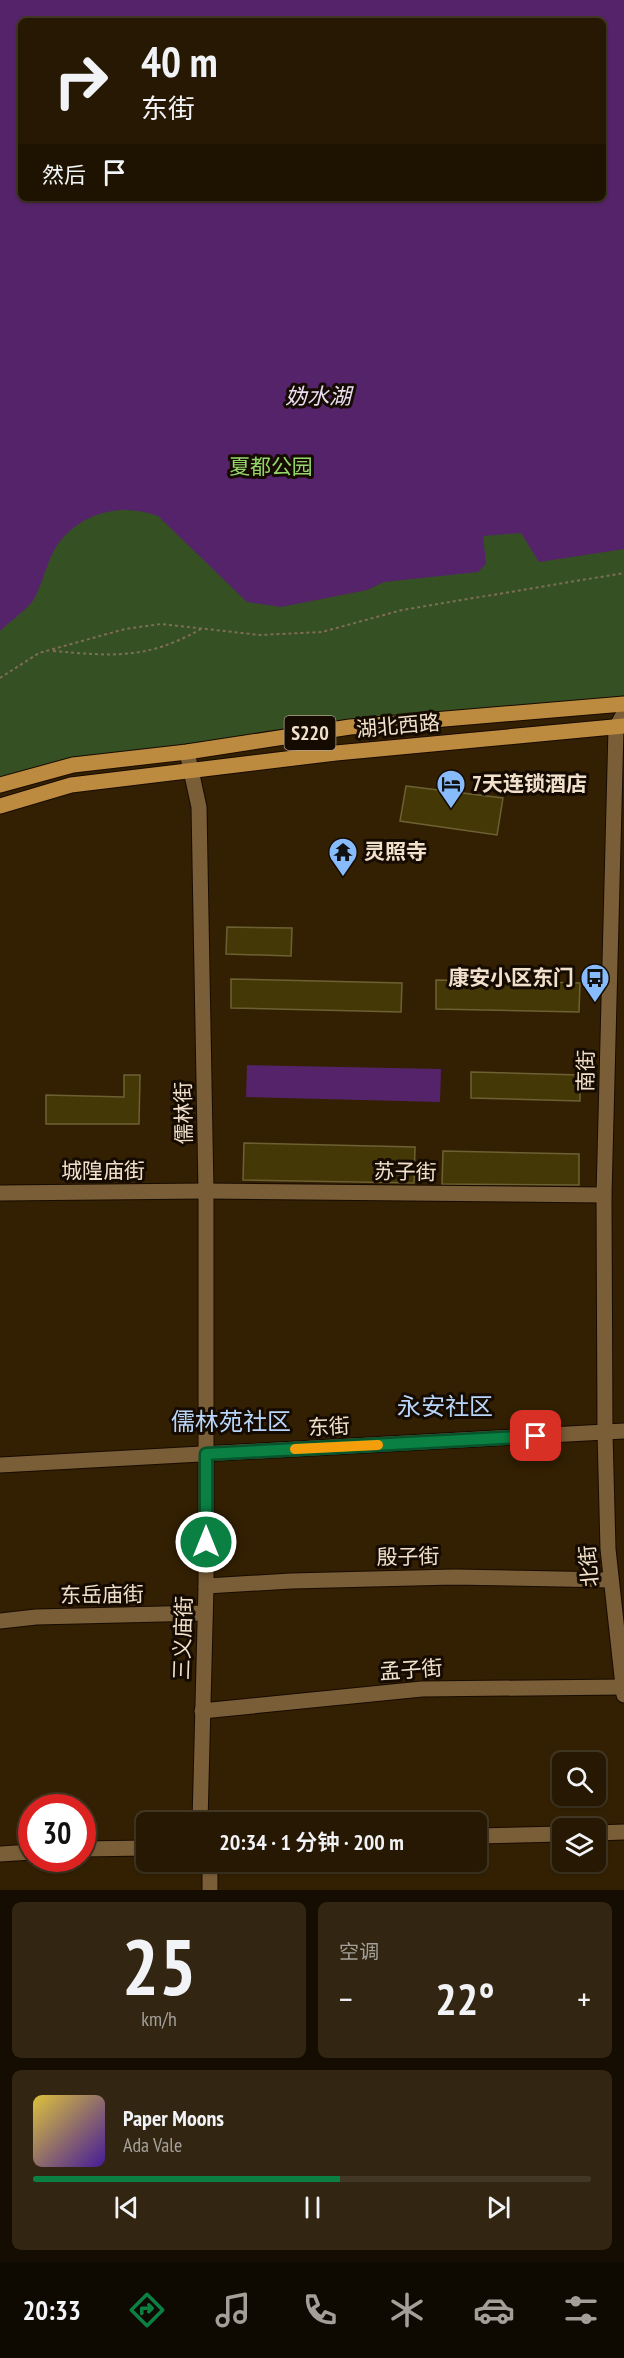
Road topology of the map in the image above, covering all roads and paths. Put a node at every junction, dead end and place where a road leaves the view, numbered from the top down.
1 (624, 573) edge
2 (202, 628) junction
3 (50, 650) junction
4 (0, 678) edge
5 (624, 704) edge
6 (624, 713) edge
7 (620, 727) edge
8 (188, 753) junction
9 (191, 771) junction
10 (0, 785) edge
11 (0, 806) edge
12 (206, 1191) junction
13 (0, 1193) edge
14 (604, 1196) junction
15 (624, 1431) edge
16 (604, 1432) junction
17 (206, 1454) junction
18 (0, 1466) edge
19 (611, 1580) junction
20 (206, 1586) junction
21 (205, 1613) junction
22 (0, 1621) edge
23 (624, 1687) edge
24 (624, 1695) edge
25 (202, 1711) junction
26 (200, 1812) edge
27 (624, 1832) edge
28 (606, 1833) edge
29 (552, 1834) edge
30 (487, 1836) edge
31 (136, 1848) edge
32 (96, 1849) edge
33 (18, 1853) edge
34 (0, 1854) edge
35 (210, 1872) edge
36 (210, 1890) edge

1 - 2 path
2 - 3 path
2 - 3 path
3 - 4 path
5 - 8 main road, 湖北西路 / S220
6 - 7 street, 南街
7 - 9 main road, 湖北西路 / S220
7 - 14 street, 南街
8 - 9 street, 儒林街
8 - 10 main road, 湖北西路 / S220
9 - 11 main road, 湖北西路 / S220
9 - 12 street, 儒林街
12 - 13 street, 城隍庙街
12 - 14 street, 苏子街
12 - 17 street, 儒林街
14 - 16 street, 南街
15 - 16 street, 东街
16 - 17 street, 东街
16 - 19 street, 北街
17 - 18 street, 东街
17 - 20 street, 三义庙街
19 - 20 street, 殷子街
19 - 23 street, 北街
20 - 21 street, 三义庙街
21 - 22 street, 东岳庙街
21 - 25 street, 三义庙街
23 - 24 street, 北街
23 - 25 street, 孟子街
25 - 26 street, 三义庙街
27 - 28 street
29 - 30 street
31 - 32 street
33 - 34 street
35 - 36 street

